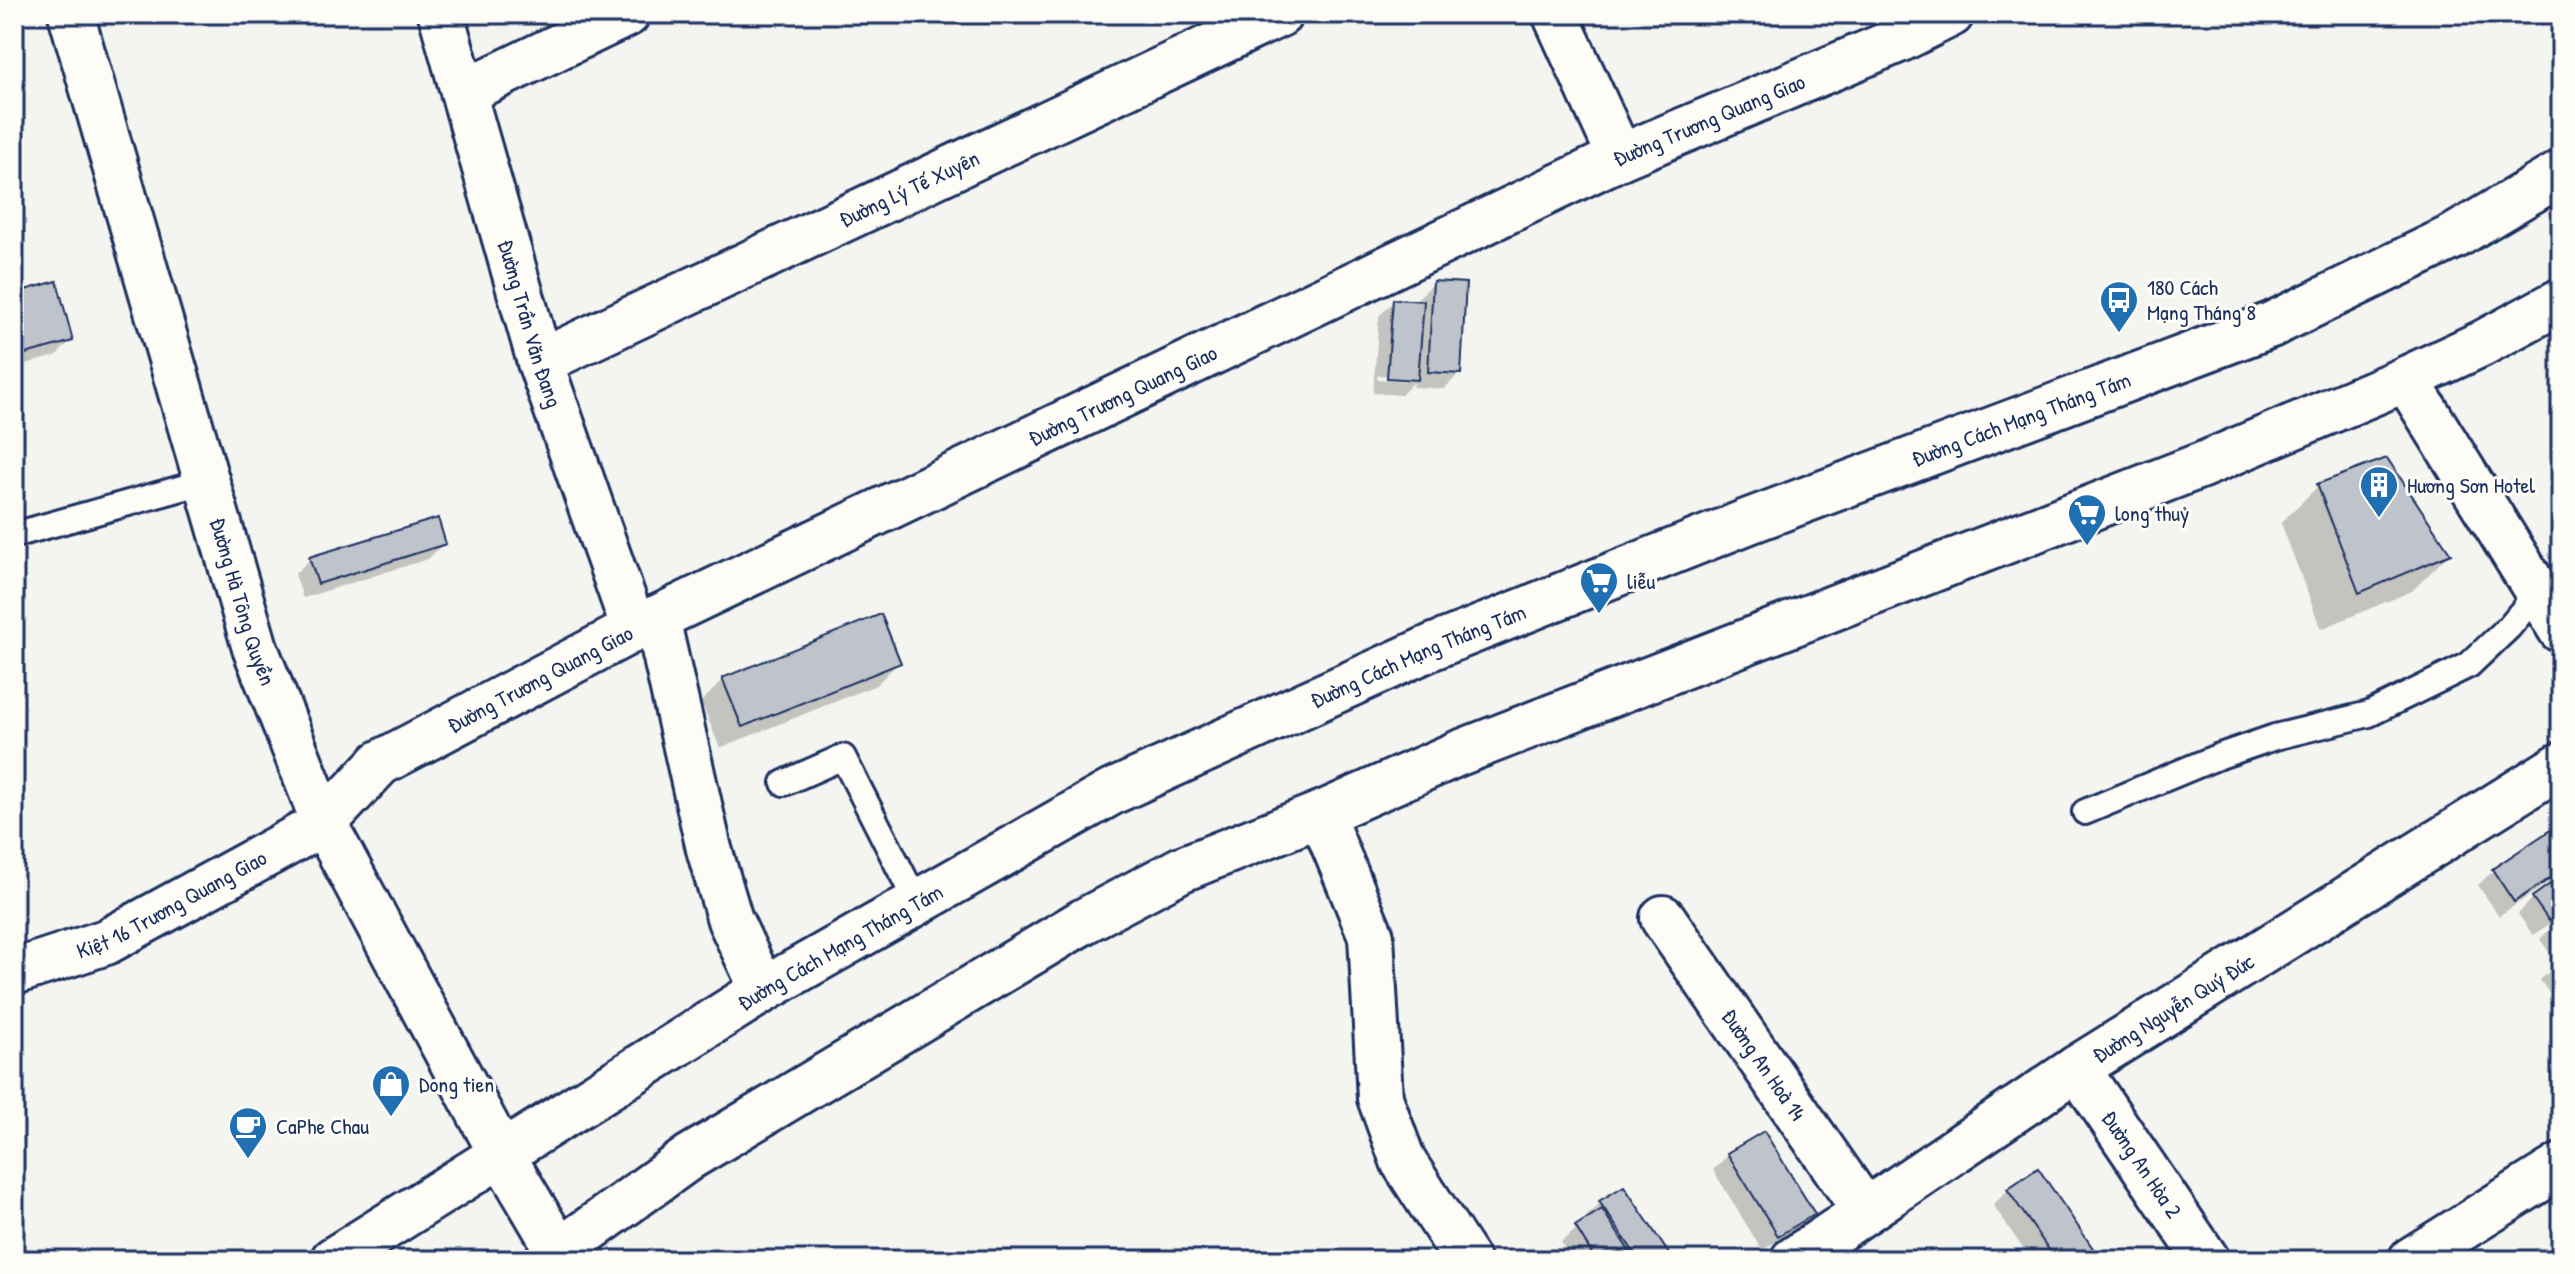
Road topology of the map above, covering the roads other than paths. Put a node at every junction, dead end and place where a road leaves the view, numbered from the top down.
1 (71, 14) edge
2 (441, 14) edge
3 (627, 14) edge
4 (1280, 14) edge
5 (1555, 14) edge
6 (1951, 14) edge
7 (1895, 26) edge
8 (464, 92) junction
9 (1620, 157) junction
10 (2561, 173) edge
11 (2561, 301) edge
12 (540, 362) junction
13 (2406, 379) junction
14 (207, 481) junction
15 (14, 535) edge
16 (2538, 592) junction
17 (646, 623) junction
18 (2561, 630) edge
19 (2561, 765) edge
20 (784, 783) dead end
21 (2085, 812) dead end
22 (1321, 814) junction
23 (324, 823) junction
24 (917, 903) junction
25 (1663, 918) dead end
26 (14, 972) edge
27 (763, 990) junction
28 (2077, 1068) junction
29 (501, 1153) junction
30 (2561, 1166) edge
31 (1865, 1211) junction
32 (1814, 1254) edge
33 (557, 1257) edge
34 (333, 1260) edge
35 (1467, 1260) edge
36 (2207, 1260) edge
37 (2411, 1260) edge

1 - 14 main road, Đường Hà Tông Quyền
2 - 8 main road, Đường Trần Văn Đang
3 - 8 main road
4 - 12 main road, Đường Lý Tế Xuyên
5 - 9 main road
6 - 7 main road, Đường Trương Quang Giao
7 - 9 main road, Đường Trương Quang Giao
8 - 12 main road, Đường Trần Văn Đang
9 - 17 main road, Đường Trương Quang Giao
10 - 24 main road, Đường Cách Mạng Tháng Tám
11 - 13 main road
12 - 17 main road, Đường Trần Văn Đang
13 - 16 main road
13 - 22 main road
14 - 15 lane
14 - 23 main road, Đường Hà Tông Quyền
16 - 18 main road
16 - 21 lane
17 - 23 main road, Đường Trương Quang Giao
17 - 27 main road, Đường Trần Văn Đang
19 - 28 main road, Đường Nguyễn Quý Đức
20 - 24 lane
22 - 33 main road
22 - 35 main road
23 - 26 main road, Kiệt 16 Trương Quang Giao
23 - 29 main road, Đường Hà Tông Quyền
24 - 27 main road, Đường Cách Mạng Tháng Tám
25 - 31 main road, Đường An Hoà 14
27 - 29 main road, Đường Cách Mạng Tháng Tám
28 - 31 main road, Đường Nguyễn Quý Đức
28 - 36 main road, Đường An Hòa 2
29 - 33 main road, Đường Hà Tông Quyền
29 - 34 main road, Đường Cách Mạng Tháng Tám
30 - 37 main road
31 - 32 main road, Đường Nguyễn Quý Đức

